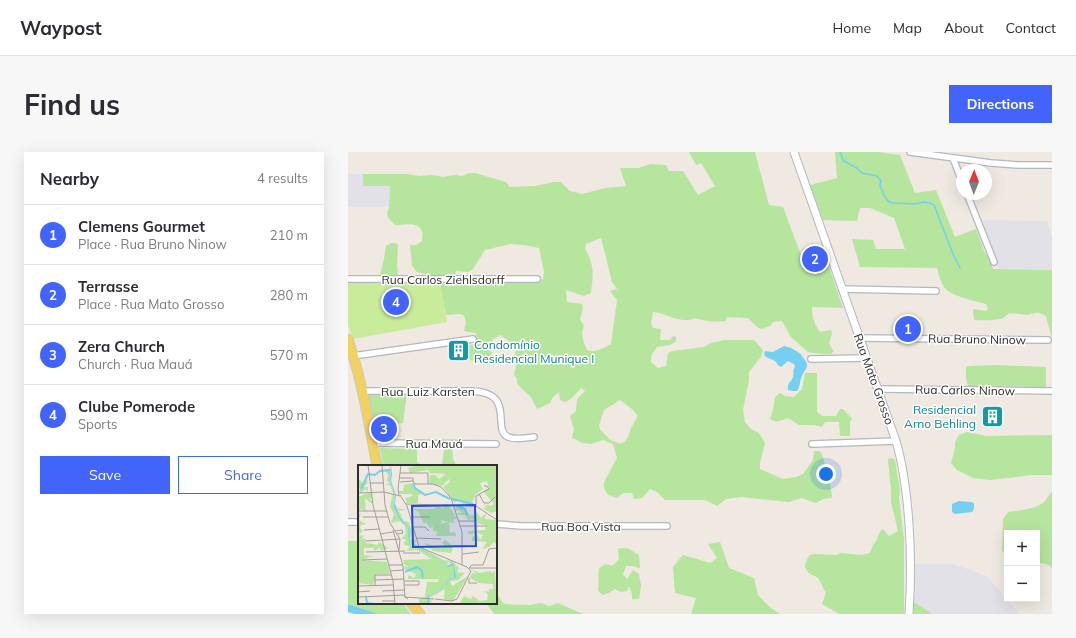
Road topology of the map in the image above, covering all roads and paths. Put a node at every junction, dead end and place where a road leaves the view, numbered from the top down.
1 (794, 152) edge
2 (910, 152) edge
3 (953, 158) junction
4 (1052, 165) edge
5 (956, 166) edge
6 (969, 200) edge
7 (994, 262) dead end
8 (348, 279) edge
9 (537, 279) dead end
10 (842, 289) junction
11 (936, 291) dead end
12 (859, 338) junction
13 (473, 339) dead end
14 (348, 340) edge
15 (1048, 340) dead end
16 (353, 356) junction
17 (866, 358) junction
18 (811, 359) dead end
19 (878, 389) junction
20 (362, 391) junction
21 (1052, 391) edge
22 (534, 437) dead end
23 (896, 441) junction
24 (372, 443) junction
25 (496, 444) dead end
26 (812, 444) dead end
27 (377, 465) edge
28 (497, 524) edge
29 (667, 526) dead end
30 (412, 604) edge
31 (420, 614) edge
32 (909, 614) edge

1 - 10 street, Rua Mato Grosso
2 - 3 street
3 - 4 street
3 - 5 street
6 - 7 street
8 - 9 street, Rua Carlos Ziehlsdorff
10 - 11 street
10 - 12 street, Rua Mato Grosso
12 - 15 street, Rua Bruno Ninow
12 - 17 street, Rua Mato Grosso
13 - 16 street
14 - 16 main road
16 - 20 main road
17 - 18 street
17 - 19 street, Rua Mato Grosso
19 - 21 street, Rua Carlos Ninow
19 - 23 street, Rua Mato Grosso
20 - 22 street, Rua Luiz Karsten
20 - 24 main road
23 - 26 street
23 - 32 street, Rua Mato Grosso
24 - 25 street, Rua Mauá
24 - 27 main road
28 - 29 street, Rua Boa Vista
30 - 31 main road

